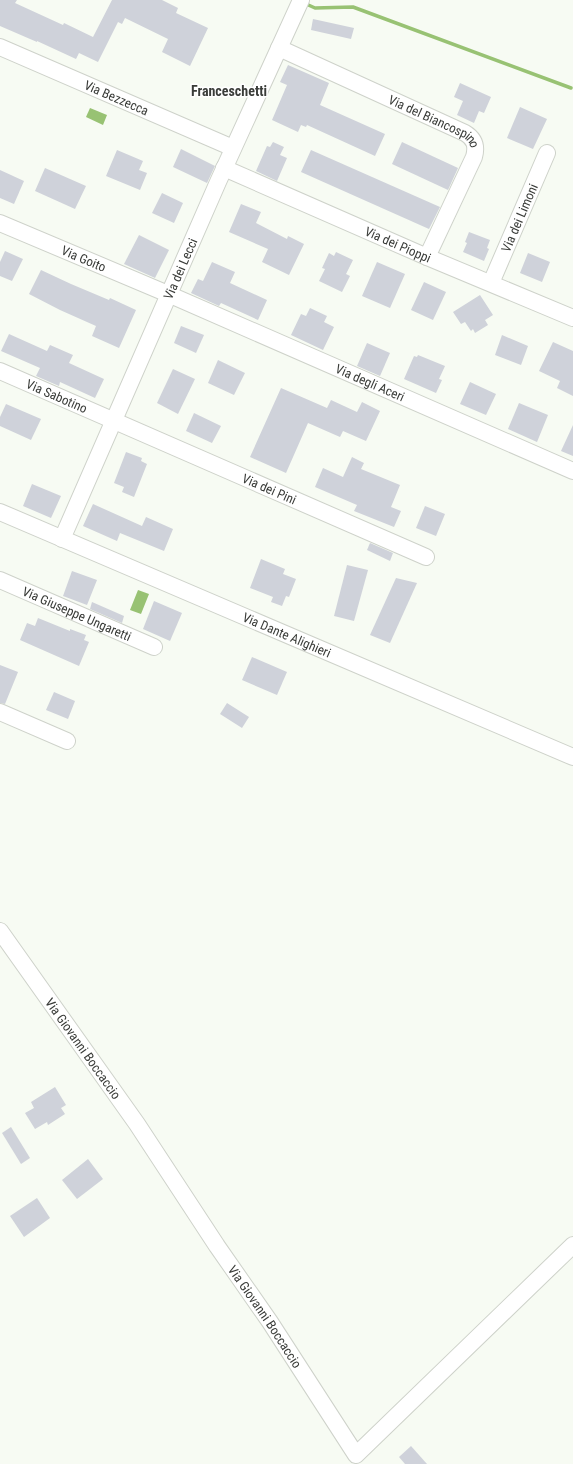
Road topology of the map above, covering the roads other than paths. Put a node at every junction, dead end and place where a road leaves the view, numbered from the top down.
1 (300, 3) edge
2 (0, 47) edge
3 (279, 48) junction
4 (233, 148) junction
5 (547, 153) dead end
6 (224, 168) junction
7 (0, 223) edge
8 (427, 257) junction
9 (492, 283) junction
10 (168, 294) junction
11 (573, 318) edge
12 (0, 371) edge
13 (114, 420) junction
14 (573, 471) edge
15 (0, 512) edge
16 (62, 539) junction
17 (426, 557) dead end
18 (0, 580) edge
19 (154, 647) dead end
20 (0, 712) edge
21 (67, 741) dead end
22 (573, 757) edge
23 (0, 931) edge
24 (573, 1245) edge
25 (356, 1460) edge

1 - 3 street, Via dei Lecci
2 - 4 street, Via Bezzecca
3 - 4 street, Via dei Lecci
3 - 8 street, Via del Biancospino
4 - 6 street, Via dei Lecci
5 - 9 street, Via dei Limoni
6 - 8 street, Via dei Pioppi
6 - 10 street, Via dei Lecci
7 - 10 street, Via Goito
8 - 9 street, Via dei Pioppi
9 - 11 street, Via dei Pioppi
10 - 13 street, Via dei Lecci
10 - 14 street, Via degli Aceri
12 - 13 street, Via Sabotino
13 - 16 street, Via dei Lecci
13 - 17 street, Via dei Pini
15 - 16 street, Via Dante Alighieri
16 - 22 street, Via Dante Alighieri
18 - 19 street, Via Giuseppe Ungaretti
20 - 21 street
23 - 25 street, Via Giovanni Boccaccio
24 - 25 street, Via Giovanni Boccaccio

